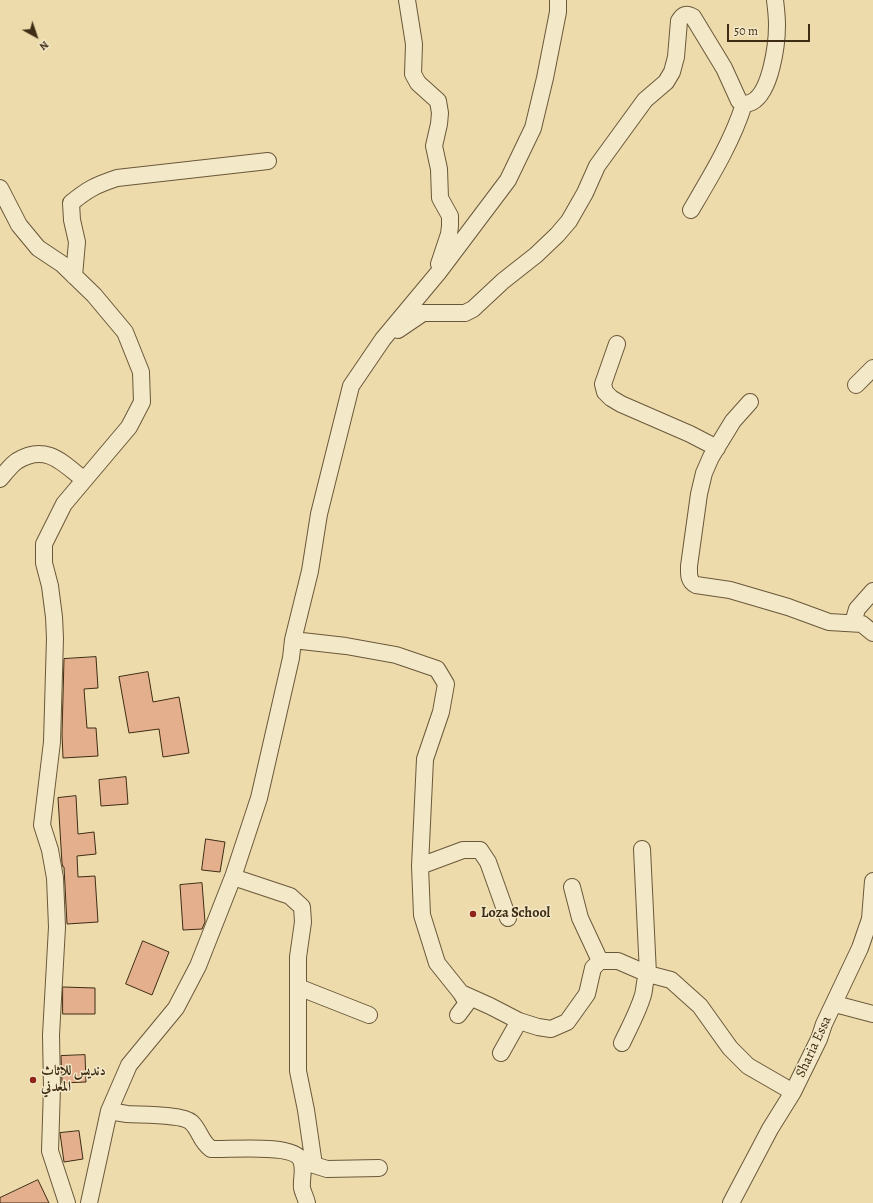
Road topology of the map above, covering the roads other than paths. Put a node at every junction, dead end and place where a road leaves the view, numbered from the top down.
1 (407, 0) edge
2 (558, 0) edge
3 (775, 0) edge
4 (744, 104) junction
5 (268, 161) dead end
6 (0, 188) edge
7 (691, 210) dead end
8 (438, 273) junction
9 (74, 276) junction
10 (383, 339) junction
11 (617, 344) dead end
12 (873, 368) edge
13 (856, 385) dead end
14 (750, 402) dead end
15 (717, 448) junction
16 (0, 479) edge
17 (84, 480) junction
18 (873, 591) edge
19 (853, 622) junction
20 (873, 633) edge
21 (293, 640) junction
22 (642, 849) dead end
23 (420, 866) junction
24 (233, 877) junction
25 (873, 881) edge
26 (572, 887) dead end
27 (508, 918) dead end
28 (600, 961) junction
29 (648, 974) junction
30 (298, 988) junction
31 (461, 993) junction
32 (835, 1004) junction
33 (873, 1014) edge
34 (369, 1015) dead end
35 (458, 1015) dead end
36 (519, 1021) junction
37 (622, 1043) dead end
38 (501, 1054) dead end
39 (793, 1092) junction
40 (109, 1111) junction
41 (380, 1168) dead end
42 (67, 1203) edge
43 (89, 1203) edge
44 (307, 1203) edge
45 (731, 1203) edge

1 - 8 street
2 - 8 street
3 - 4 street
4 - 7 street
4 - 10 street
5 - 9 street
6 - 9 street
8 - 10 street
9 - 17 street
10 - 21 street
11 - 15 street
12 - 13 street
14 - 15 street
15 - 19 street
16 - 17 street
17 - 42 street
18 - 19 street
19 - 20 street
21 - 23 street
21 - 24 street
22 - 29 street
23 - 27 street
23 - 31 street
24 - 30 street
24 - 40 street
25 - 32 street, Sharia Essa
26 - 28 street
28 - 29 street
28 - 36 street
29 - 37 street
29 - 39 street
30 - 34 street
30 - 41 street
31 - 35 street
31 - 36 street
32 - 33 street
32 - 39 street, Sharia Essa
36 - 38 street
39 - 45 street, Sharia Essa
40 - 43 street
40 - 44 street

